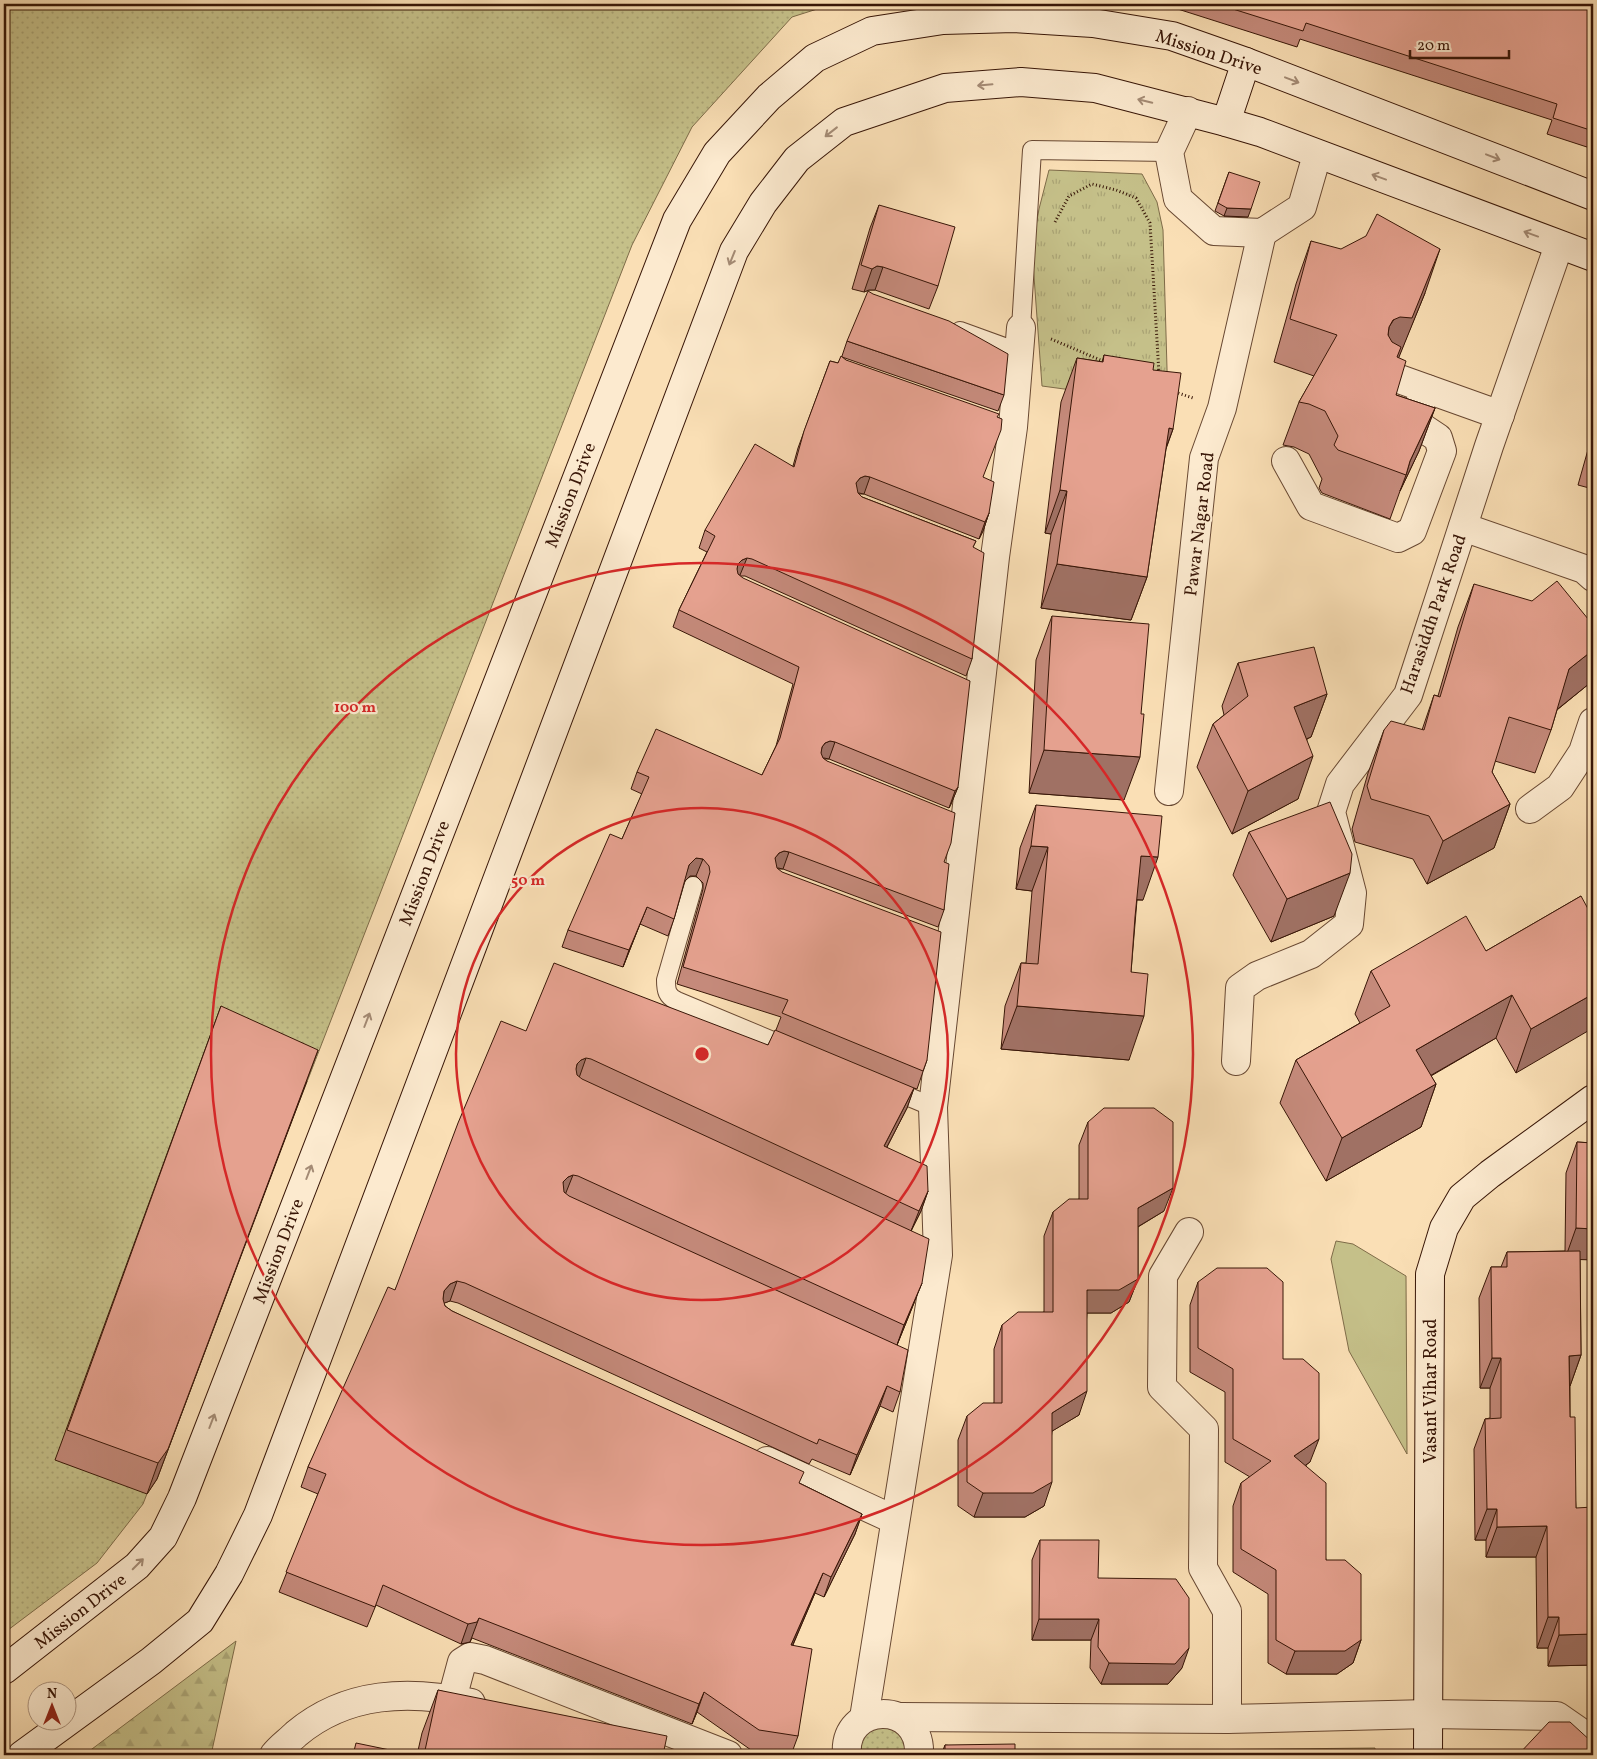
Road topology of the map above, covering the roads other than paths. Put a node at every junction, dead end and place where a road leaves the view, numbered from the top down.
1 (1246, 62) junction
2 (1188, 111) junction
3 (1226, 122) junction
4 (1169, 152) junction
5 (1317, 154) junction
6 (1593, 196) edge
7 (1262, 233) junction
8 (1560, 245) junction
9 (1593, 257) edge
10 (945, 326) edge
11 (1020, 340) junction
12 (1388, 375) edge
13 (1427, 389) junction
14 (1500, 415) junction
15 (1286, 461) dead end
16 (1463, 527) junction
17 (1593, 577) edge
18 (1593, 722) edge
19 (1169, 790) dead end
20 (1530, 809) dead end
21 (692, 886) dead end
22 (805, 1054) edge
23 (1236, 1061) dead end
24 (878, 1085) edge
25 (1593, 1099) edge
26 (933, 1107) junction
27 (1189, 1232) dead end
28 (741, 1450) edge
29 (896, 1520) junction
30 (4, 1670) edge
31 (452, 1699) junction
32 (496, 1710) edge
33 (1428, 1714) junction
34 (900, 1717) junction
35 (864, 1718) junction
36 (1227, 1720) junction
37 (1593, 1741) edge
38 (22, 1755) edge
39 (274, 1755) edge
40 (728, 1755) edge
41 (846, 1755) edge
42 (919, 1755) edge
43 (1428, 1755) edge

1 - 3 street
1 -> 6 street, Mission Drive
30 -> 1 street, Mission Drive
2 - 3 street
2 - 4 street
2 -> 38 street
3 - 5 street
4 - 7 street
4 - 11 lane
5 - 7 street
8 -> 5 street
7 - 19 street, Pawar Nagar Road
8 - 9 street
8 - 14 street, Harasiddh Park Road
10 - 11 lane
11 - 26 street
12 - 13 street
13 - 14 street
13 - 15 street
14 - 16 street, Harasiddh Park Road
16 - 17 street
16 - 23 street, Harasiddh Park Road
18 - 20 street
21 - 22 lane
24 - 26 lane
25 - 33 street, Vasant Vihar Road
26 - 29 street
27 - 36 street
28 - 29 street
29 - 35 street
31 - 32 street
31 - 39 street
31 - 40 street
33 - 36 street
33 - 37 street
33 - 43 street, Vasant Vihar Road
34 - 35 street
34 - 36 street
34 - 42 street
35 - 41 street

